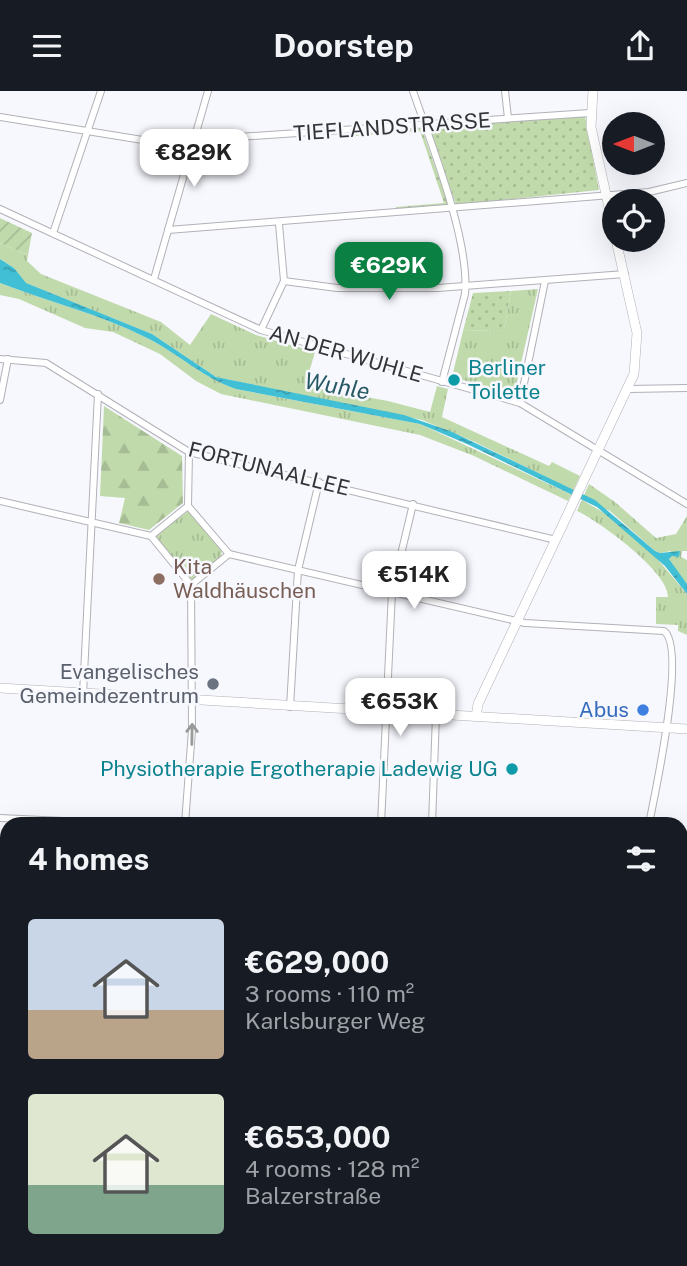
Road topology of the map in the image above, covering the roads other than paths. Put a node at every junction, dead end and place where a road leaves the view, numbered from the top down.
1 (101, 91) edge
2 (208, 91) edge
3 (413, 91) edge
4 (505, 91) edge
5 (593, 91) edge
6 (590, 113) junction
7 (0, 117) edge
8 (508, 118) junction
9 (424, 125) junction
10 (87, 131) junction
11 (195, 139) junction
12 (192, 148) junction
13 (687, 184) edge
14 (605, 189) edge
15 (665, 190) edge
16 (602, 196) edge
17 (0, 209) edge
18 (451, 209) junction
19 (279, 224) junction
20 (168, 230) junction
21 (53, 233) junction
22 (619, 252) edge
23 (625, 274) junction
24 (154, 279) junction
25 (284, 281) junction
26 (545, 281) junction
27 (466, 287) junction
28 (261, 330) junction
29 (4, 359) edge
30 (442, 381) junction
31 (687, 388) edge
32 (629, 389) junction
33 (99, 394) junction
34 (0, 400) edge
35 (520, 403) junction
36 (599, 450) junction
37 (189, 451) junction
38 (319, 482) junction
39 (0, 502) edge
40 (412, 504) junction
41 (687, 504) edge
42 (188, 506) junction
43 (92, 523) junction
44 (151, 536) junction
45 (556, 540) junction
46 (229, 554) junction
47 (298, 570) junction
48 (191, 585) junction
49 (392, 592) junction
50 (518, 621) junction
51 (0, 688) edge
52 (83, 694) junction
53 (192, 702) junction
54 (290, 707) junction
55 (386, 712) junction
56 (436, 715) junction
57 (476, 717) junction
58 (668, 725) junction
59 (687, 729) edge
60 (185, 817) edge
61 (381, 817) edge
62 (432, 817) edge
63 (650, 817) edge

1 - 10 street
2 - 11 street
3 - 9 street
4 - 8 street
5 - 6 main road
6 - 8 street, TIEFLANDSTRASSE
6 - 14 main road
7 - 10 street
8 - 9 street, TIEFLANDSTRASSE
9 - 11 street, TIEFLANDSTRASSE
9 - 18 street
10 - 12 street
10 - 21 street
11 - 12 street
12 - 20 street
13 - 15 street
16 - 18 street
17 - 21 street, AN DER WUHLE
18 - 19 street
18 - 27 street
19 - 20 street
19 - 25 street
20 - 24 street
21 - 24 street, AN DER WUHLE
22 - 23 main road
23 - 26 street
23 - 32 main road
24 - 28 street, AN DER WUHLE
25 - 27 street
25 - 28 street
26 - 27 street
26 - 35 street
27 - 30 street
28 - 30 street, AN DER WUHLE
29 - 33 street, FORTUNAALLEE
29 - 34 street
30 - 35 street, AN DER WUHLE
31 - 32 street
32 - 36 main road
33 - 37 street, FORTUNAALLEE
33 - 43 street
35 - 36 street, AN DER WUHLE
36 - 41 street, AN DER WUHLE
36 - 45 main road
37 - 38 street, FORTUNAALLEE
37 - 42 street
38 - 40 street, FORTUNAALLEE
38 - 47 street
39 - 43 street
40 - 45 street, FORTUNAALLEE
40 - 49 street
42 - 44 street
42 - 46 street
43 - 44 street
43 - 52 street
44 - 48 street
45 - 50 main road
46 - 47 street
46 - 48 street
47 - 49 street
47 - 54 street
48 - 53 street
49 - 50 street
49 - 55 street
50 - 57 main road
50 - 58 street
51 - 52 main road
52 - 53 main road
53 - 54 main road
60 -> 53 street
54 - 55 main road
55 - 56 main road
55 - 61 street
56 - 57 main road
56 - 62 street
57 - 58 main road
58 - 59 main road
58 - 63 street

